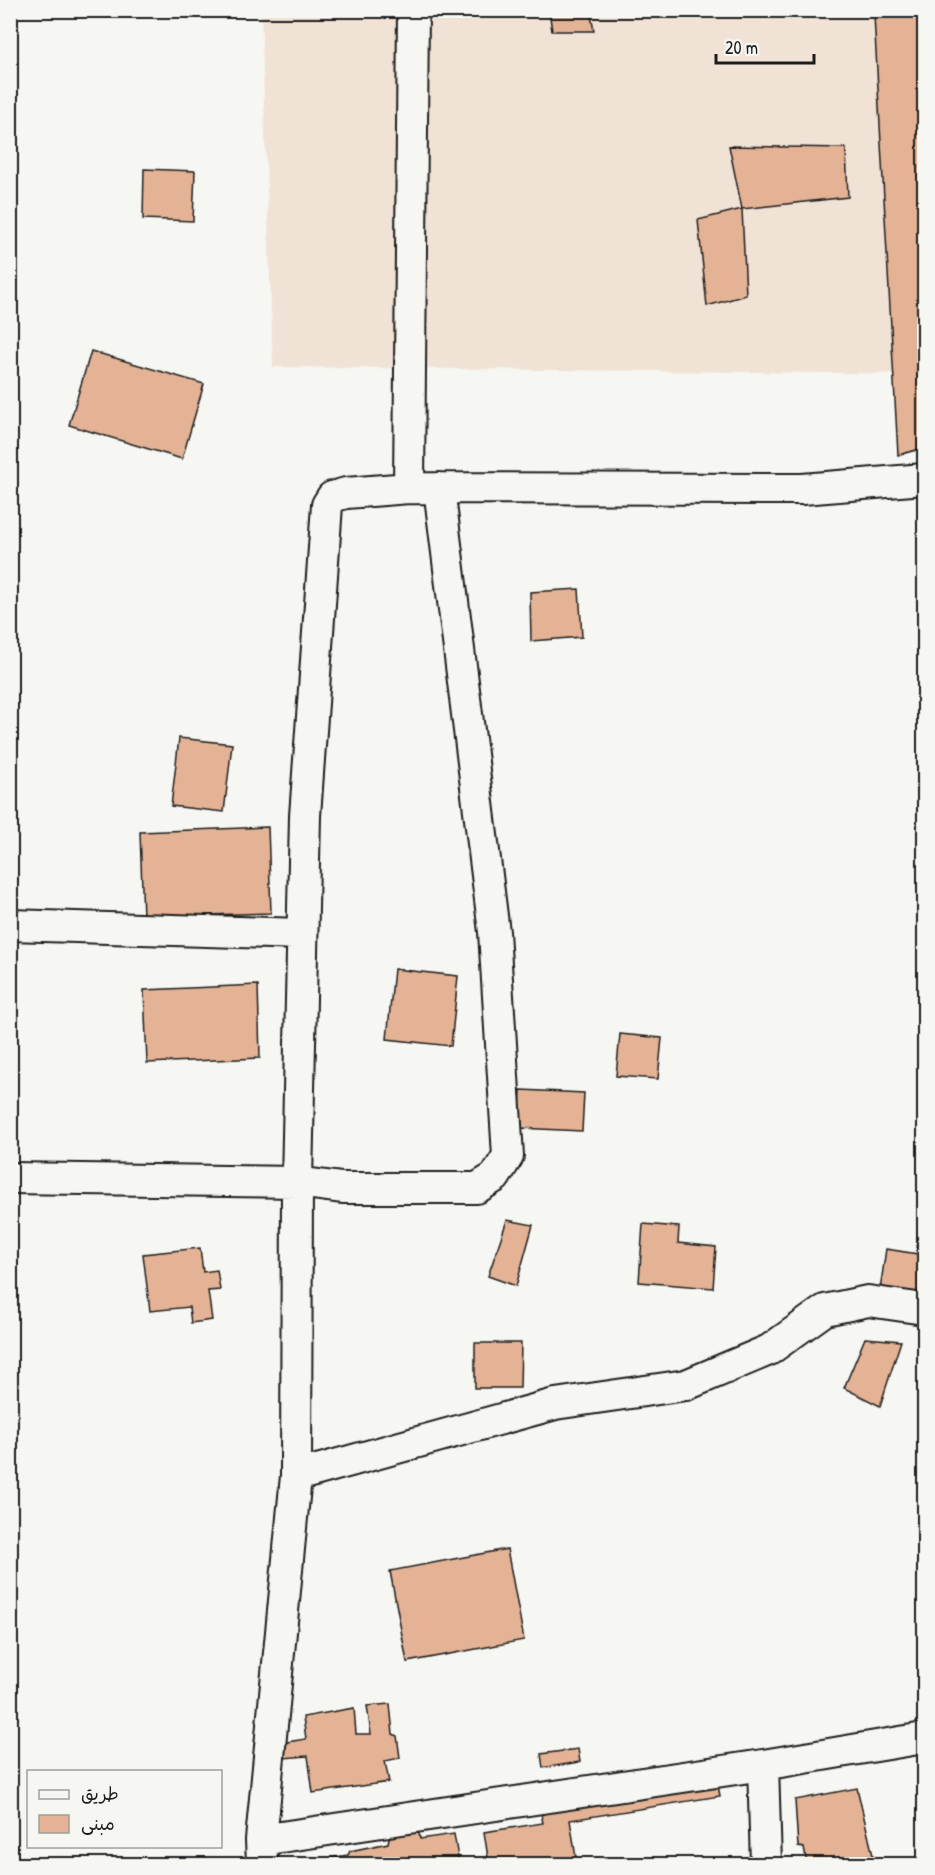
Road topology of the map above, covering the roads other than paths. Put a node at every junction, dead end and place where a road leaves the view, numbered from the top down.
1 (413, 10) edge
2 (924, 479) edge
3 (410, 488) junction
4 (439, 488) junction
5 (10, 925) edge
6 (301, 934) junction
7 (10, 1178) edge
8 (297, 1182) junction
9 (924, 1309) edge
10 (296, 1476) junction
11 (924, 1738) edge
12 (763, 1765) junction
13 (261, 1852) edge
14 (766, 1864) edge

1 - 3 street
2 - 4 street
3 - 4 street
3 - 6 street
4 - 8 street
5 - 6 street
6 - 8 street
7 - 8 street
8 - 10 street
9 - 10 street
10 - 13 street
11 - 12 street
12 - 13 street
12 - 14 street

